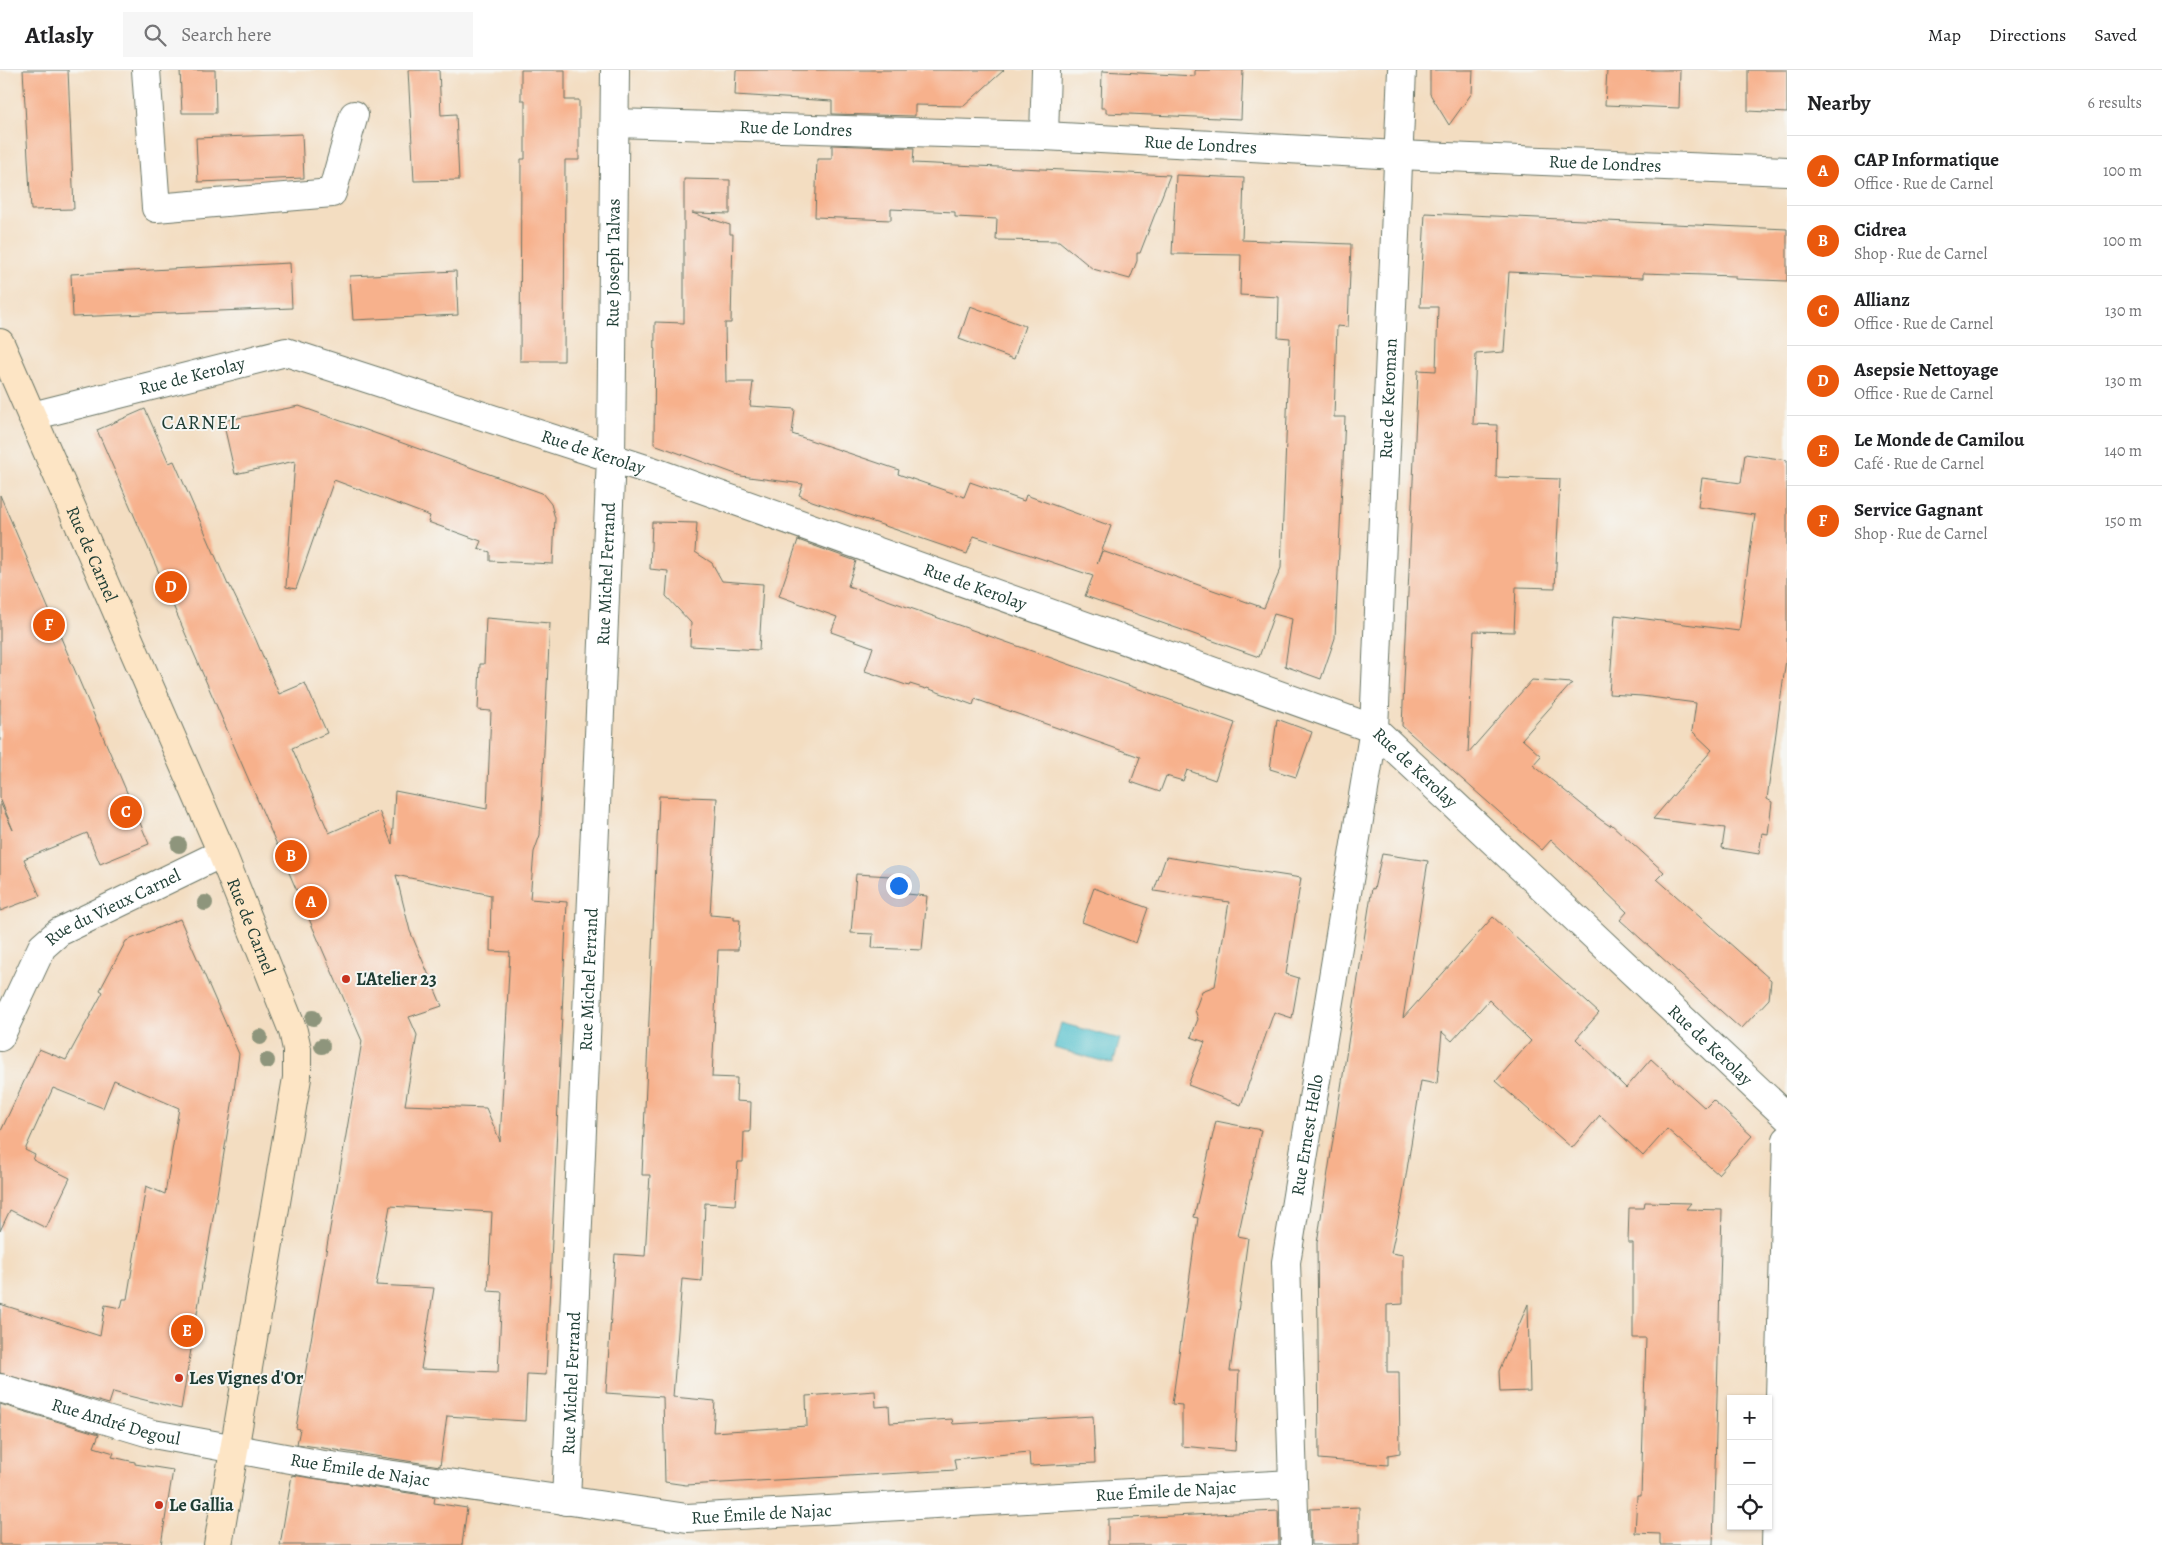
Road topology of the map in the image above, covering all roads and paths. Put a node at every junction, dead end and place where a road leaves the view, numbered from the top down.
1 (146, 70) edge
2 (615, 70) edge
3 (1046, 70) edge
4 (1402, 70) edge
5 (354, 115) dead end
6 (615, 124) junction
7 (1044, 136) junction
8 (1398, 155) junction
9 (1787, 171) edge
10 (0, 343) edge
11 (32, 416) junction
12 (611, 457) junction
13 (1374, 729) junction
14 (222, 854) junction
15 (0, 1037) edge
16 (1787, 1117) edge
17 (1787, 1140) edge
18 (0, 1388) edge
19 (234, 1449) junction
20 (1293, 1484) junction
21 (566, 1501) junction
22 (218, 1545) edge
23 (1295, 1545) edge
24 (1776, 1545) edge

1 - 5 street
2 - 6 street, Rue Joseph Talvas
3 - 7 street
4 - 8 street, Rue de Keroman
6 - 7 street, Rue de Londres
6 - 12 street, Rue Joseph Talvas
7 - 8 street, Rue de Londres
8 - 9 street, Rue de Londres
8 - 13 street, Rue de Keroman
10 - 11 main road, Rue de Carnel
11 - 12 street, Rue de Kerolay
11 - 14 main road, Rue de Carnel
12 - 13 street, Rue de Kerolay
12 - 21 street, Rue Michel Ferrand
13 - 16 street, Rue de Kerolay
13 - 20 street, Rue Ernest Hello
14 - 15 street, Rue du Vieux Carnel
14 - 19 main road, Rue de Carnel
17 - 24 street
18 - 19 street, Rue André Degoul
19 - 21 street, Rue Émile de Najac
19 - 22 main road, Rue de Carnel
20 - 21 street, Rue Émile de Najac
20 - 23 street, Rue Ernest Hello

